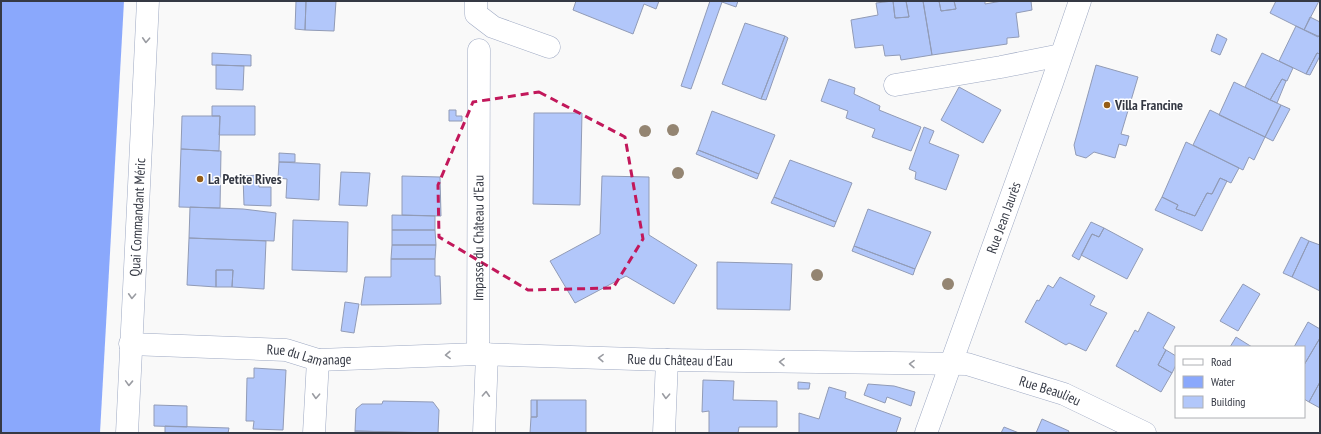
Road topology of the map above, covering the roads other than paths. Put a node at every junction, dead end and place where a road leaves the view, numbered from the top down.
1 (148, 1) edge
2 (476, 1) edge
3 (1080, 1) edge
4 (549, 47) dead end
5 (479, 50) dead end
6 (1061, 55) junction
7 (895, 85) dead end
8 (130, 344) junction
9 (483, 354) junction
10 (318, 360) junction
11 (668, 360) junction
12 (951, 365) junction
13 (127, 433) edge
14 (314, 433) edge
15 (484, 433) edge
16 (664, 433) edge
17 (926, 433) edge
18 (1145, 433) edge

1 -> 8 street, Quai Commandant Méric
2 - 4 street
3 - 6 street, Rue Jean Jaurès
5 - 9 street, Impasse du Château d'Eau
6 - 7 street
6 - 12 street, Rue Jean Jaurès
8 - 10 street, Rue du Lamanage
8 -> 13 street, Quai Commandant Méric
9 -> 10 street, Rue du Lamanage
11 -> 9 street, Rue du Château d'Eau
15 -> 9 street
10 -> 14 street
12 -> 11 street, Rue du Château d'Eau
11 -> 16 street
12 - 17 street, Rue Jean Jaurès
12 - 18 street, Rue Beaulieu

